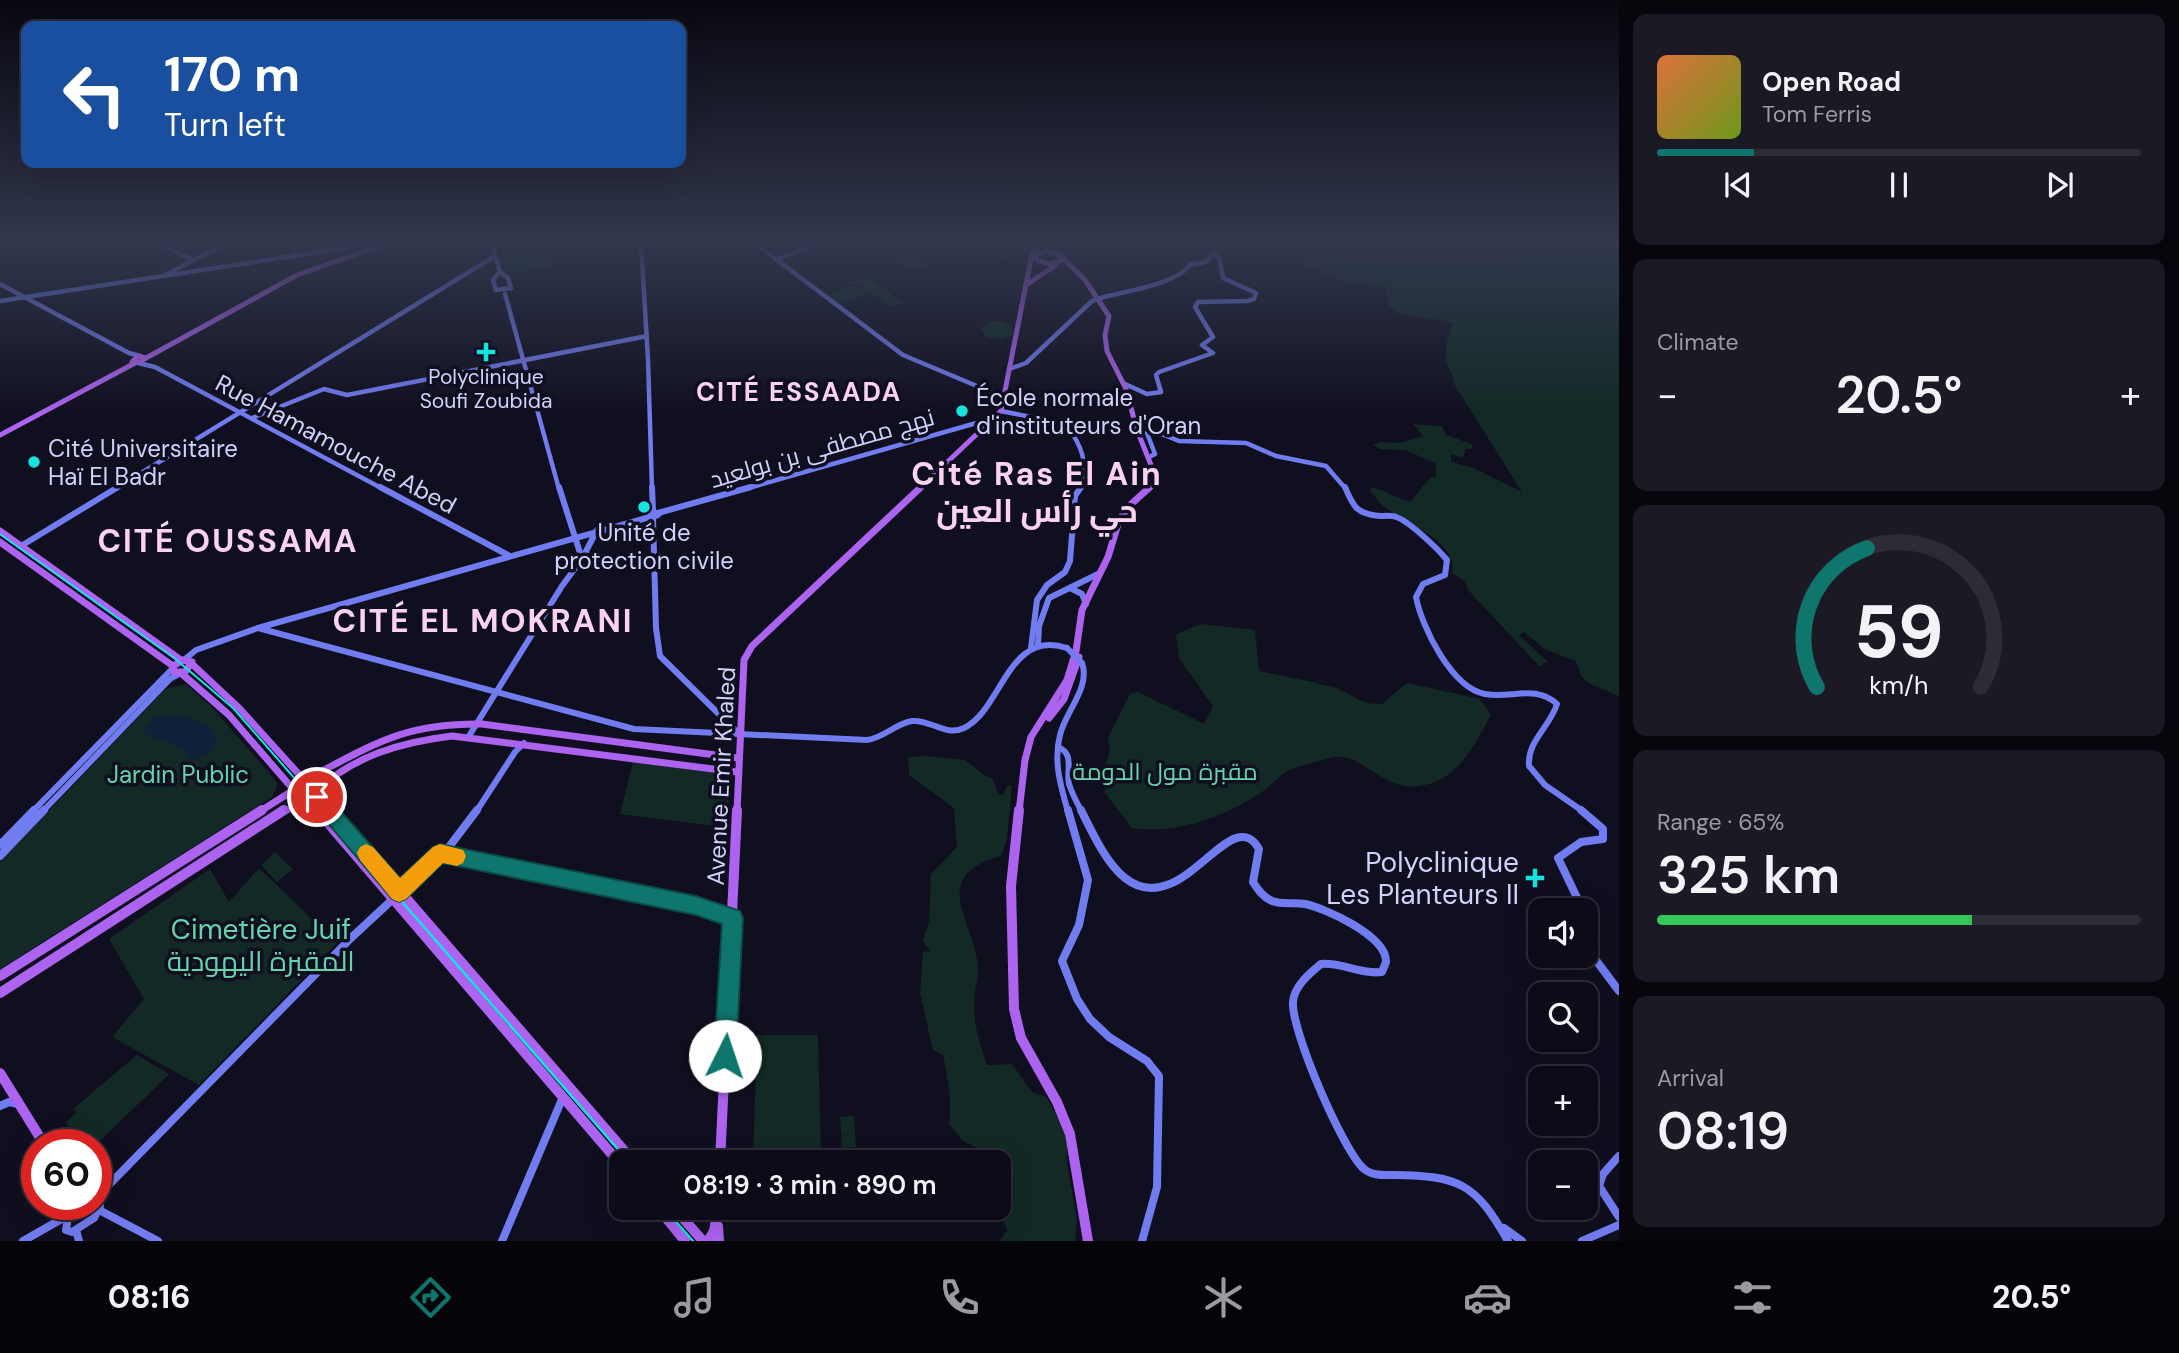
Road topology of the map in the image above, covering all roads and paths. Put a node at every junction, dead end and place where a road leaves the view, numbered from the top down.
1 (34, 302) edge
2 (243, 302) edge
3 (246, 302) edge
4 (420, 302) edge
5 (507, 302) edge
6 (645, 302) edge
7 (832, 302) edge
8 (1022, 302) edge
9 (1091, 302) edge
10 (1099, 302) edge
11 (1198, 302) edge
12 (647, 336) junction
13 (138, 359) junction
14 (523, 360) junction
15 (1009, 369) junction
16 (1123, 383) junction
17 (1003, 397) junction
18 (240, 413) junction
19 (998, 414) junction
20 (252, 418) junction
21 (0, 434) edge
22 (1149, 457) junction
23 (653, 515) junction
24 (597, 530) junction
25 (0, 531) edge
26 (573, 537) junction
27 (0, 542) edge
28 (21, 546) junction
29 (508, 555) junction
30 (582, 559) junction
31 (1101, 572) junction
32 (1070, 588) junction
33 (1086, 604) junction
34 (258, 628) junction
35 (1034, 646) junction
36 (186, 661) junction
37 (176, 671) junction
38 (495, 694) junction
39 (479, 721) junction
40 (739, 734) junction
41 (564, 735) junction
42 (469, 736) junction
43 (519, 746) junction
44 (553, 747) junction
45 (1058, 747) junction
46 (563, 748) junction
47 (738, 758) junction
48 (737, 772) junction
49 (304, 780) junction
50 (290, 790) junction
51 (316, 793) junction
52 (304, 803) junction
53 (0, 845) edge
54 (441, 852) junction
55 (0, 856) edge
56 (154, 878) junction
57 (137, 889) junction
58 (160, 890) junction
59 (396, 896) junction
60 (1577, 898) edge
61 (143, 901) junction
62 (733, 904) junction
63 (711, 909) junction
64 (733, 918) junction
65 (1598, 963) edge
66 (0, 976) edge
67 (1619, 991) edge
68 (0, 993) edge
69 (0, 1073) edge
70 (563, 1097) junction
71 (19, 1104) junction
72 (0, 1106) edge
73 (35, 1129) edge
74 (623, 1150) edge
75 (721, 1150) edge
76 (609, 1151) edge
77 (1619, 1156) edge
78 (112, 1188) edge
79 (112, 1212) edge
80 (1619, 1217) edge
81 (59, 1220) edge
82 (91, 1220) edge
83 (668, 1220) edge
84 (685, 1220) edge
85 (716, 1220) edge
86 (718, 1220) edge
87 (1497, 1221) junction
88 (1619, 1225) edge
89 (69, 1234) edge
90 (23, 1241) edge
91 (79, 1241) edge
92 (158, 1241) edge
93 (502, 1241) edge
94 (685, 1241) edge
95 (705, 1241) edge
96 (719, 1241) edge
97 (1088, 1241) edge
98 (1142, 1241) edge
99 (1508, 1241) edge
100 (1522, 1241) edge
101 (1582, 1241) edge

1 - 13 main road, Rue Hamamouche Abed
2 - 13 main road
3 - 13 main road
4 - 18 main road
5 - 14 main road
6 - 12 main road
7 - 17 main road
8 - 15 main road
9 - 15 main road, bridge
10 - 16 main road
11 - 16 main road, bridge
12 - 14 main road
12 - 23 main road
13 - 18 main road, Rue Hamamouche Abed
13 - 21 main road
14 - 20 main road
14 - 26 main road
15 - 17 main road
16 - 22 main road
17 - 19 main road
18 - 20 main road, Rue Hamamouche Abed
18 - 28 main road
19 - 23 main road, نهج مصطفى بن بولعيد
19 - 35 main road
19 - 40 main road, Avenue Emir Khaled
20 - 29 main road, Rue Hamamouche Abed
22 - 31 main road
22 - 60 main road
23 - 24 main road, نهج مصطفى بن بولعيد
23 - 40 main road
24 - 26 main road, نهج مصطفى بن بولعيد
24 - 30 main road
25 - 28 main road
26 - 29 main road, نهج مصطفى بن بولعيد
26 - 30 main road
27 - 37 main road
28 - 36 main road
29 - 34 main road, نهج مصطفى بن بولعيد
30 - 38 main road
31 - 32 main road
31 - 33 main road
32 - 33 main road
32 - 35 main road
33 - 97 main road
34 - 36 main road, نهج مصطفى بن بولعيد
34 - 38 main road
35 - 40 main road
35 - 45 main road, bridge
36 - 37 main road
36 - 49 main road
37 - 50 main road
37 - 53 main road
37 - 55 main road
38 - 39 main road
38 - 40 main road
39 - 41 main road
39 - 42 main road
39 - 49 main road
40 - 47 main road, Avenue Emir Khaled
41 - 44 main road
41 - 46 main road
41 - 47 main road
42 - 43 main road
42 - 51 main road
43 - 44 main road
43 - 54 main road
44 - 46 main road
45 - 87 main road
45 - 98 main road
46 - 48 main road
47 - 48 main road, Avenue Emir Khaled
48 - 62 main road, Avenue Emir Khaled
49 - 50 main road
49 - 51 main road
50 - 52 main road
50 - 56 main road
51 - 52 main road
51 - 59 main road
52 - 58 main road
52 - 59 main road
54 - 59 main road
54 - 63 main road
56 - 57 main road
56 - 58 main road
57 - 61 main road
57 - 66 main road
58 - 61 main road
59 - 70 main road
59 - 74 main road
59 - 78 main road
61 - 68 main road
62 - 63 main road
62 - 64 main road, Avenue Emir Khaled
63 - 64 main road
64 - 75 main road, Avenue Emir Khaled
65 - 67 main road
69 - 71 main road
70 - 76 main road
70 - 93 main road
71 - 72 main road
71 - 73 main road
77 - 80 main road
79 - 92 main road
81 - 90 main road
82 - 89 main road
83 - 94 main road
84 - 95 main road
85 - 95 main road
86 - 96 main road
87 - 99 main road
87 - 100 main road
88 - 101 main road
89 - 91 main road

